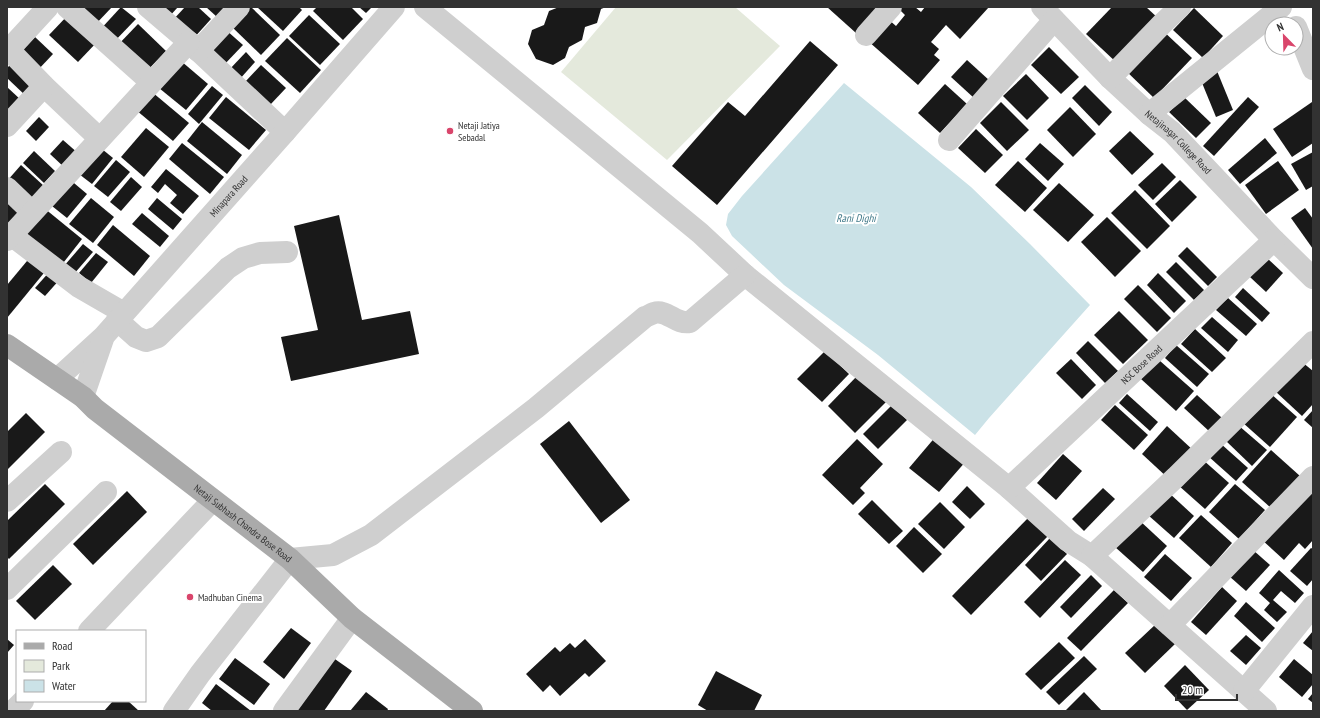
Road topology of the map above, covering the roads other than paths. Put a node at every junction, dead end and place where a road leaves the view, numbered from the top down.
1 (48, 7) edge
2 (67, 7) edge
3 (148, 7) edge
4 (239, 7) edge
5 (394, 7) edge
6 (425, 7) edge
7 (891, 7) edge
8 (1180, 7) edge
9 (1281, 7) edge
10 (1048, 14) edge
11 (866, 35) dead end
12 (193, 47) junction
13 (1304, 47) edge
14 (1313, 69) edge
15 (1110, 78) junction
16 (151, 82) junction
17 (44, 86) junction
18 (1149, 114) junction
19 (7, 126) edge
20 (285, 132) junction
21 (99, 138) junction
22 (949, 140) dead end
23 (7, 188) edge
24 (32, 212) junction
25 (9, 237) edge
26 (1274, 240) junction
27 (288, 252) dead end
28 (1311, 273) edge
29 (745, 275) junction
30 (115, 323) junction
31 (1313, 342) edge
32 (7, 345) edge
33 (57, 379) junction
34 (83, 397) junction
35 (61, 452) dead end
36 (1313, 477) edge
37 (1009, 488) junction
38 (106, 492) dead end
39 (213, 500) junction
40 (7, 501) edge
41 (1092, 556) junction
42 (290, 559) junction
43 (7, 589) edge
44 (1313, 606) edge
45 (352, 618) junction
46 (1170, 626) junction
47 (90, 630) edge
48 (1244, 691) junction
49 (22, 702) edge
50 (13, 711) edge
51 (174, 711) edge
52 (284, 711) edge
53 (472, 711) edge
54 (1266, 711) edge

1 - 17 street
2 - 16 street
3 - 12 street
4 - 12 street
5 - 20 street, Minapara Road
6 - 29 street
7 - 11 street
8 - 15 street
9 - 18 street
10 - 15 street, Netajinagar College Road
10 - 22 street
12 - 16 street
12 - 20 street
13 - 14 street
15 - 18 street, Netajinagar College Road
16 - 21 street
17 - 19 street
17 - 21 street
18 - 26 street, Netajinagar College Road
20 - 30 street, Minapara Road
21 - 24 street
23 - 24 street
24 - 25 street
25 - 30 street
26 - 28 street, Netajinagar College Road
26 - 37 street, NSC Bose Road
27 - 30 street
29 - 37 street
29 - 42 street
30 - 33 street, Minapara Road
30 - 34 street
31 - 41 street
32 - 33 main road, Netaji Subhash Chandra Bose Road
33 - 34 main road, Netaji Subhash Chandra Bose Road
34 - 39 main road, Netaji Subhash Chandra Bose Road
35 - 40 street
36 - 46 street
37 - 41 street
38 - 43 street
39 - 42 main road, Netaji Subhash Chandra Bose Road
39 - 47 street
41 - 46 street
42 - 45 main road, Netaji Subhash Chandra Bose Road
42 - 51 street
44 - 48 street
45 - 52 street
45 - 53 main road, Netaji Subhash Chandra Bose Road
46 - 48 street
48 - 54 street
49 - 50 street

